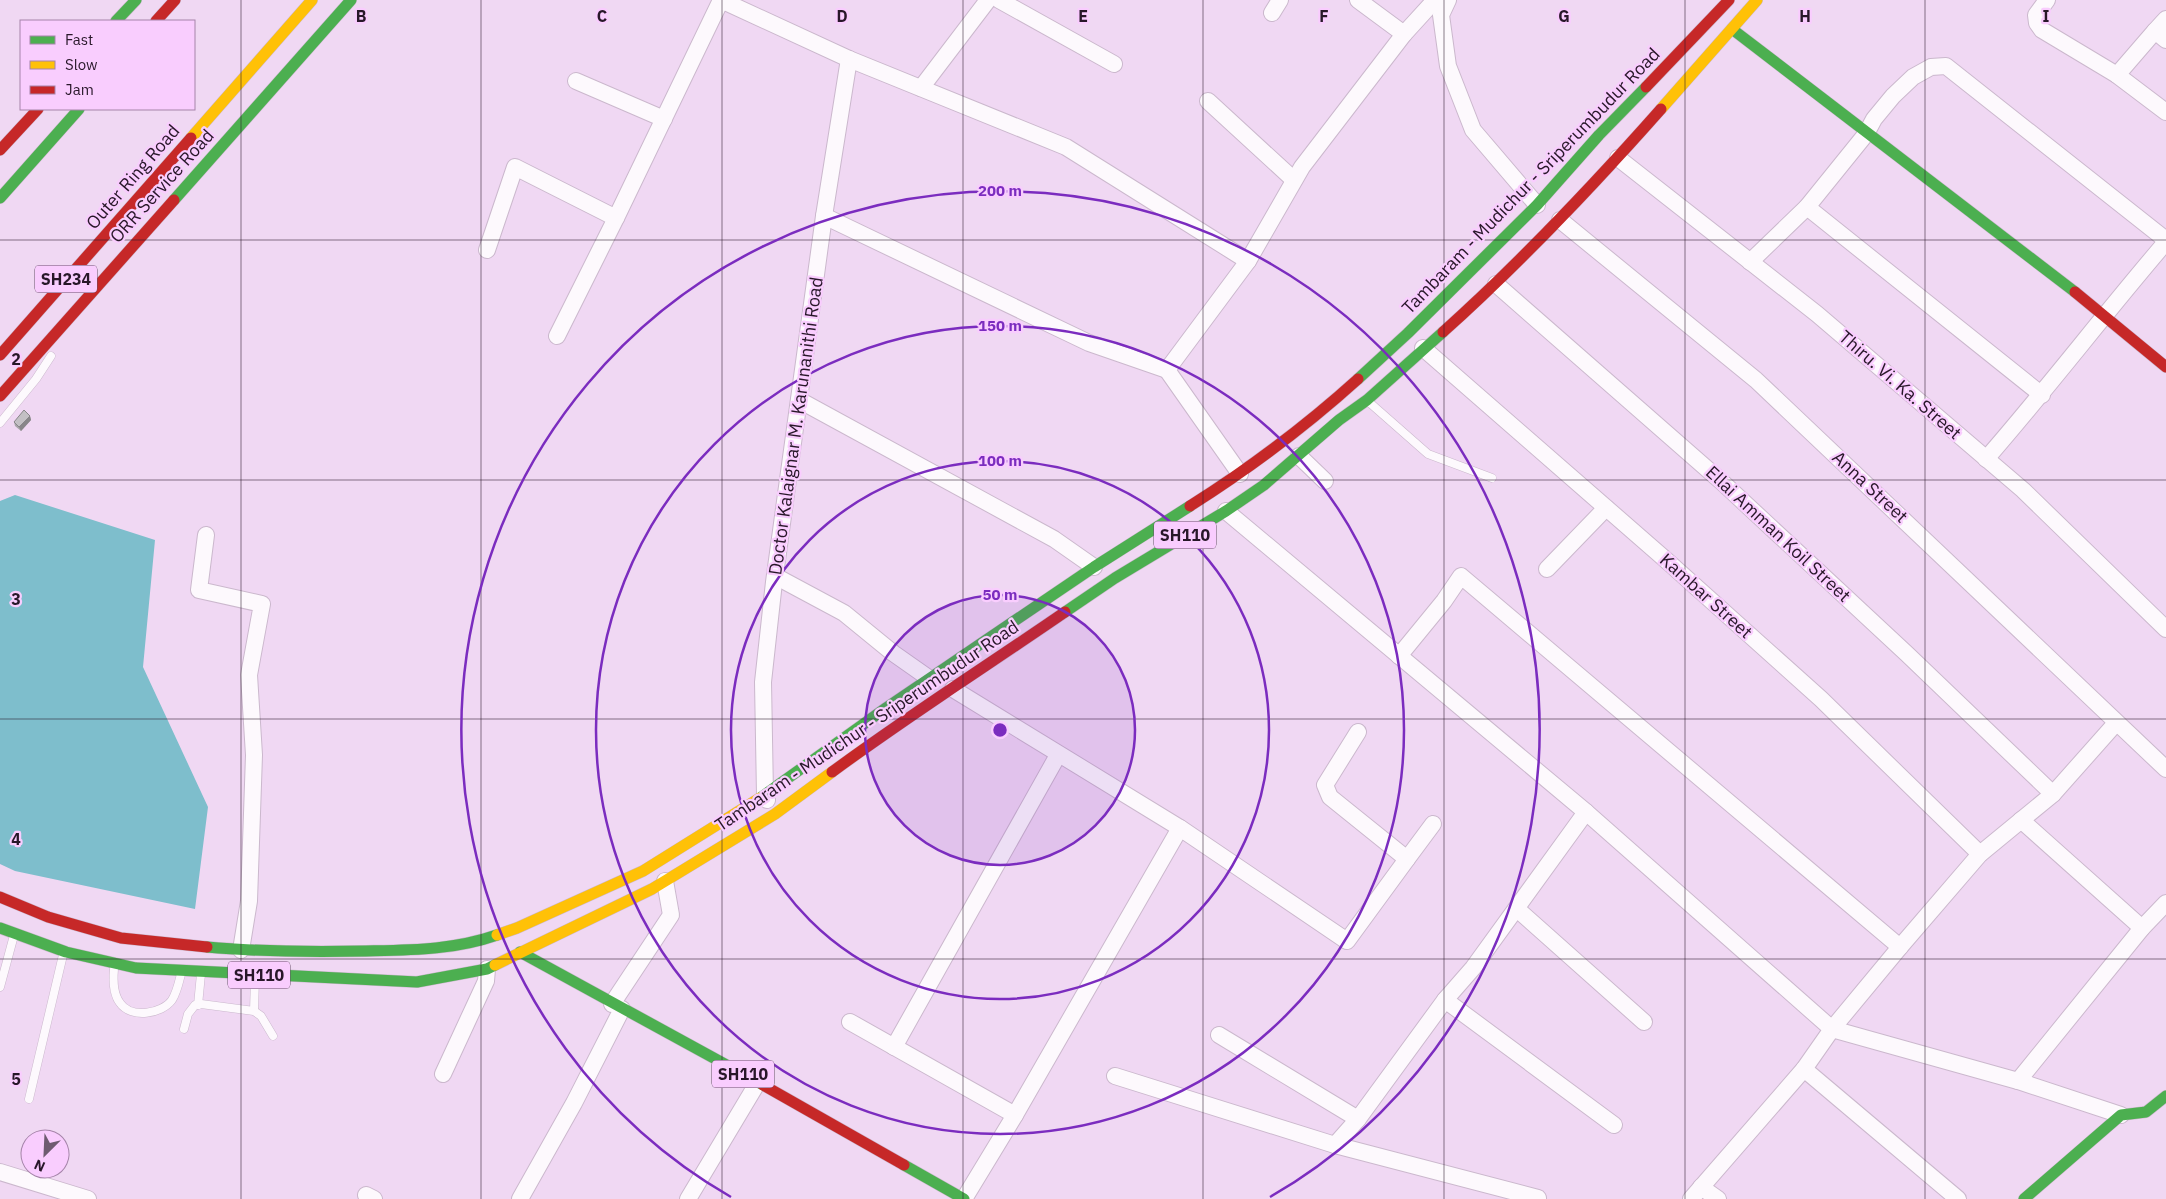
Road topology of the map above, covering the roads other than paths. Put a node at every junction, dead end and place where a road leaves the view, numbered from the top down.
1 (136, 0) edge
2 (175, 0) edge
3 (312, 0) edge
4 (351, 0) edge
5 (721, 0) edge
6 (988, 0) edge
7 (999, 0) edge
8 (1358, 0) edge
9 (1435, 0) edge
10 (1448, 0) edge
11 (1729, 0) edge
12 (1757, 0) edge
13 (2047, 0) edge
14 (117, 20) edge
15 (157, 20) edge
16 (1732, 29) junction
17 (2162, 30) edge
18 (1404, 34) junction
19 (849, 58) junction
20 (1114, 64) dead end
21 (2118, 75) junction
22 (576, 81) dead end
23 (921, 88) junction
24 (1208, 102) dead end
25 (37, 110) edge
26 (78, 110) edge
27 (2166, 112) edge
28 (664, 119) junction
29 (1866, 134) junction
30 (0, 150) edge
31 (1618, 158) junction
32 (1294, 180) junction
33 (0, 198) edge
34 (1807, 207) junction
35 (1549, 213) junction
36 (824, 216) junction
37 (616, 218) junction
38 (2166, 241) edge
39 (487, 250) dead end
40 (1248, 261) junction
41 (1750, 262) junction
42 (1496, 284) junction
43 (79, 307) junction
44 (2104, 314) junction
45 (557, 336) dead end
46 (1423, 348) junction
47 (0, 355) edge
48 (2166, 367) edge
49 (1167, 370) junction
50 (2042, 394) junction
51 (0, 396) edge
52 (799, 400) junction
53 (1366, 400) junction
54 (0, 423) edge
55 (1299, 456) junction
56 (1986, 459) junction
57 (1240, 474) junction
58 (1492, 478) dead end
59 (1325, 481) dead end
60 (1606, 508) junction
61 (1226, 511) junction
62 (206, 535) dead end
63 (1094, 567) junction
64 (1547, 569) dead end
65 (775, 576) junction
66 (2166, 629) edge
67 (1399, 656) junction
68 (930, 679) junction
69 (953, 689) junction
70 (2116, 724) junction
71 (1358, 732) dead end
72 (1058, 755) junction
73 (2166, 769) edge
74 (764, 794) junction
75 (2053, 794) junction
76 (1586, 812) junction
77 (775, 814) junction
78 (2021, 820) junction
79 (1433, 824) dead end
80 (1180, 828) junction
81 (1980, 854) junction
82 (1407, 859) junction
83 (665, 881) junction
84 (0, 897) edge
85 (2166, 903) edge
86 (1517, 909) junction
87 (0, 928) edge
88 (2142, 928) junction
89 (14, 935) junction
90 (518, 940) junction
91 (1900, 947) junction
92 (241, 950) junction
93 (63, 952) junction
94 (114, 964) junction
95 (486, 969) junction
96 (182, 972) junction
97 (201, 973) junction
98 (255, 975) junction
99 (0, 987) edge
100 (1445, 1000) junction
101 (198, 1005) junction
102 (617, 1007) junction
103 (254, 1011) junction
104 (850, 1022) dead end
105 (1644, 1022) dead end
106 (184, 1029) dead end
107 (1832, 1029) junction
108 (1219, 1035) dead end
109 (273, 1036) dead end
110 (894, 1047) junction
111 (1804, 1068) junction
112 (443, 1074) dead end
113 (1115, 1076) dead end
114 (2018, 1081) junction
115 (758, 1082) junction
116 (2166, 1096) edge
117 (29, 1099) dead end
118 (1015, 1115) junction
119 (2122, 1115) junction
120 (1358, 1119) junction
121 (1614, 1125) dead end
122 (1335, 1145) junction
123 (0, 1172) edge
124 (1696, 1193) edge
125 (1538, 1198) edge
126 (88, 1199) edge
127 (520, 1199) edge
128 (688, 1199) edge
129 (964, 1199) edge
130 (1718, 1199) edge
131 (1958, 1199) edge
132 (2024, 1199) edge

1 - 14 main road
2 - 15 main road
3 - 47 main road, Outer Ring Road / SH234
4 - 43 main road, ORR Service Road
5 - 19 street
5 - 28 street
6 - 23 street
7 - 20 street
8 - 18 street
9 - 18 street
10 - 35 street, Anna Street
11 - 35 main road, Tambaram - Mudichur - Sriperumbudur Road / SH110
12 - 16 main road, Tambaram - Mudichur - Sriperumbudur Road / SH110
13 - 21 street
16 - 29 main road
16 - 31 main road, Tambaram - Mudichur - Sriperumbudur Road / SH110
17 - 21 street
18 - 32 street
19 - 23 street
19 - 36 street, Doctor Kalaignar M. Karunanithi Road
21 - 27 street
22 - 28 street
23 - 40 street
24 - 32 street
25 - 30 main road
26 - 33 main road
28 - 37 street
29 - 34 street
29 - 38 street
29 - 44 main road
31 - 35 main road, Tambaram - Mudichur - Sriperumbudur Road / SH110
31 - 41 street, Thiru. Vi. Ka. Street
32 - 40 street
34 - 41 street
34 - 50 street
35 - 42 main road, Tambaram - Mudichur - Sriperumbudur Road / SH110
35 - 57 main road, Tambaram - Mudichur - Sriperumbudur Road / SH110
35 - 70 street, Anna Street
36 - 49 street
36 - 52 street, Doctor Kalaignar M. Karunanithi Road
37 - 39 street
37 - 45 street
38 - 44 street
40 - 49 street
41 - 56 street, Thiru. Vi. Ka. Street
42 - 46 main road, Tambaram - Mudichur - Sriperumbudur Road / SH110
42 - 75 street, Ellai Amman Koil Street
43 - 51 main road, ORR Service Road
43 - 54 lane
44 - 48 main road
44 - 50 street
46 - 53 main road, Tambaram - Mudichur - Sriperumbudur Road / SH110
46 - 60 street, Kambar Street
49 - 57 street
50 - 56 street
52 - 63 street
52 - 65 street, Doctor Kalaignar M. Karunanithi Road
53 - 55 main road, Tambaram - Mudichur - Sriperumbudur Road / SH110
53 - 58 lane
55 - 59 street
55 - 61 main road, Tambaram - Mudichur - Sriperumbudur Road / SH110
56 - 66 street, Thiru. Vi. Ka. Street
57 - 63 main road, Tambaram - Mudichur - Sriperumbudur Road / SH110
60 - 64 street
60 - 81 street, Kambar Street
61 - 67 street
61 - 69 main road, Tambaram - Mudichur - Sriperumbudur Road / SH110
62 - 92 street
63 - 68 main road, Tambaram - Mudichur - Sriperumbudur Road / SH110
65 - 68 street
65 - 74 street, Doctor Kalaignar M. Karunanithi Road
67 - 76 street
67 - 91 street
68 - 74 main road, Tambaram - Mudichur - Sriperumbudur Road / SH110
69 - 72 street
69 - 77 main road, Tambaram - Mudichur - Sriperumbudur Road / SH110
70 - 73 street, Anna Street
70 - 75 street
71 - 82 street
72 - 80 street
72 - 110 street
74 - 77 street
74 - 90 main road, Tambaram - Mudichur - Sriperumbudur Road / SH110
75 - 78 street
76 - 86 street
76 - 107 street
77 - 83 main road, Tambaram - Mudichur - Sriperumbudur Road / SH110
78 - 81 street
78 - 88 street
79 - 82 street
80 - 82 street
80 - 118 street
81 - 91 street
83 - 90 main road, Tambaram - Mudichur - Sriperumbudur Road / SH110
83 - 102 street
84 - 92 main road, Tambaram - Mudichur - Sriperumbudur Road / SH110
85 - 88 street
86 - 100 street
86 - 105 street
87 - 89 main road, Tambaram - Mudichur - Sriperumbudur Road / SH110
88 - 114 street
89 - 93 main road, Tambaram - Mudichur - Sriperumbudur Road / SH110
89 - 99 lane
90 - 92 main road, Tambaram - Mudichur - Sriperumbudur Road / SH110
90 - 95 main road, Tambaram - Mudichur - Sriperumbudur Road / SH110
90 - 102 main road, SH110
91 - 107 street
93 - 94 main road, Tambaram - Mudichur - Sriperumbudur Road / SH110
93 - 117 lane
94 - 96 main road, Tambaram - Mudichur - Sriperumbudur Road / SH110
94 - 96 lane
95 - 98 main road, Tambaram - Mudichur - Sriperumbudur Road / SH110
95 - 112 street
96 - 97 main road, Tambaram - Mudichur - Sriperumbudur Road / SH110
97 - 98 main road, Tambaram - Mudichur - Sriperumbudur Road / SH110
97 - 101 lane
98 - 103 lane
100 - 120 street
100 - 121 street
101 - 103 lane
101 - 106 lane
102 - 115 main road, SH110
102 - 127 street
103 - 109 lane
104 - 110 street
107 - 111 street
107 - 114 street
108 - 120 street
110 - 118 street
111 - 124 street
111 - 131 street
113 - 122 street
114 - 119 street
115 - 128 street
115 - 129 main road, SH110
116 - 119 main road
118 - 129 street
119 - 132 main road
120 - 122 street
122 - 125 street
123 - 126 street
124 - 130 street

